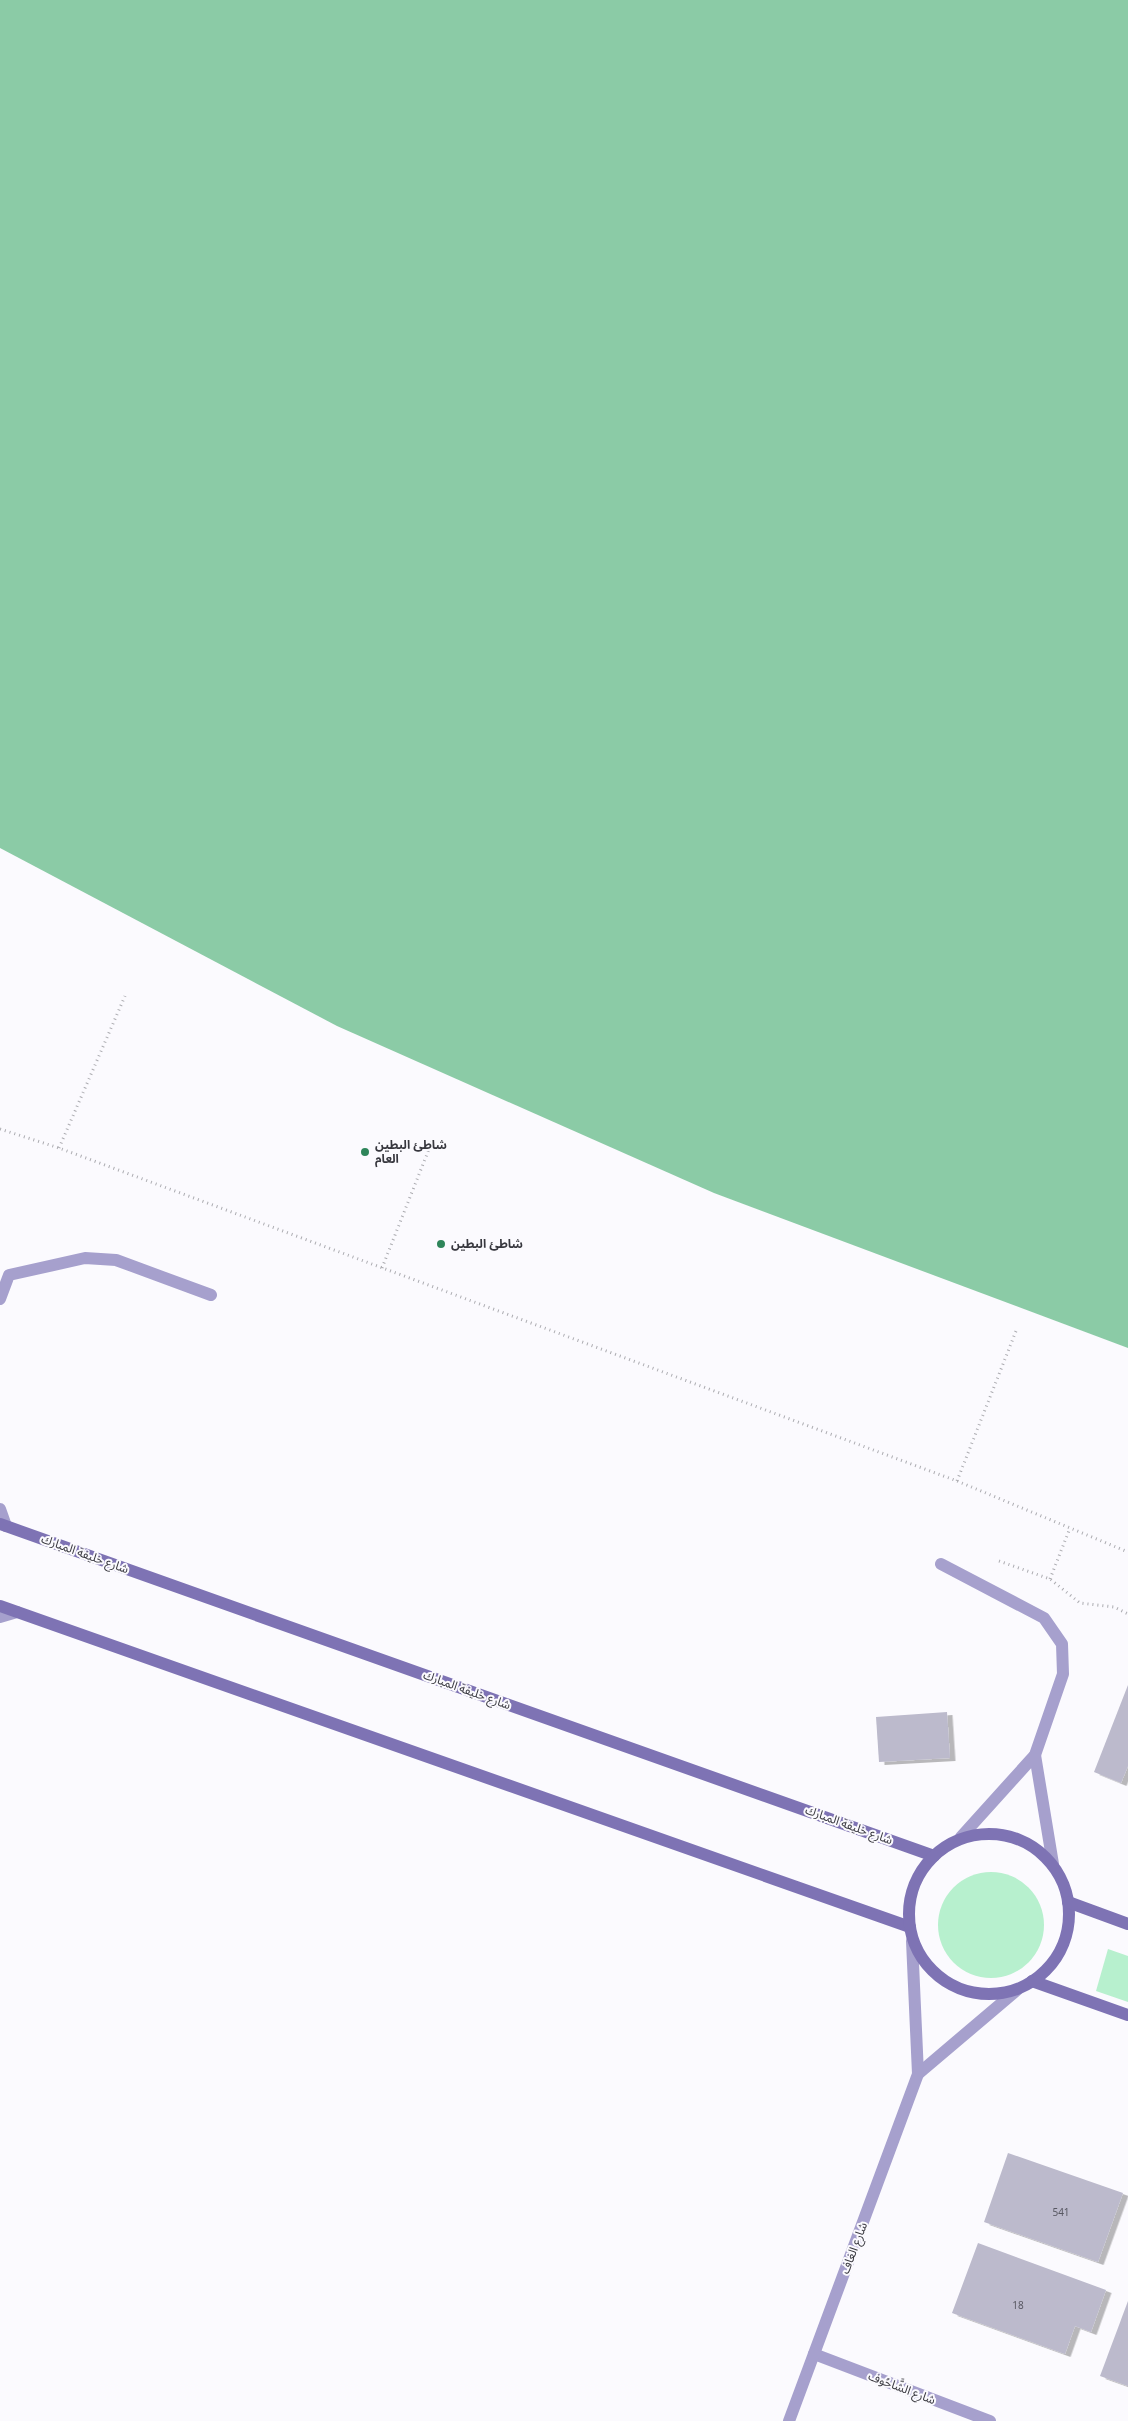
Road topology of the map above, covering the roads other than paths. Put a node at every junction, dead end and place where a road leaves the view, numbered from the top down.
1 (211, 1295) dead end
2 (0, 1299) edge
3 (0, 1509) edge
4 (3, 1525) edge
5 (941, 1564) dead end
6 (0, 1606) edge
7 (17, 1612) junction
8 (0, 1617) edge
9 (1035, 1755) junction
10 (961, 1837) junction
11 (934, 1856) junction
12 (1053, 1864) junction
13 (1068, 1902) junction
14 (1128, 1924) edge
15 (910, 1928) junction
16 (912, 1941) junction
17 (1032, 1981) junction
18 (1017, 1990) junction
19 (1128, 2015) edge
20 (918, 2074) junction
21 (814, 2354) junction
22 (789, 2421) edge
23 (990, 2421) edge

1 - 2 street
3 - 4 street
4 - 11 street, شارع خليفة المبارك
5 - 9 street
6 - 7 street
7 - 8 street
7 - 15 street
9 - 10 street
9 - 12 street
10 - 11 street
10 - 12 street
11 - 15 street
12 - 13 street
13 - 14 street
13 - 17 street
15 - 16 street
16 - 18 street
16 - 20 street, شارع الغاف
17 - 18 street
17 - 19 street
18 - 20 street, شارع الغاف
20 - 21 street, شارع الغاف
21 - 22 street, شارع الغاف
21 - 23 street, شارع الشَّاحُوف

